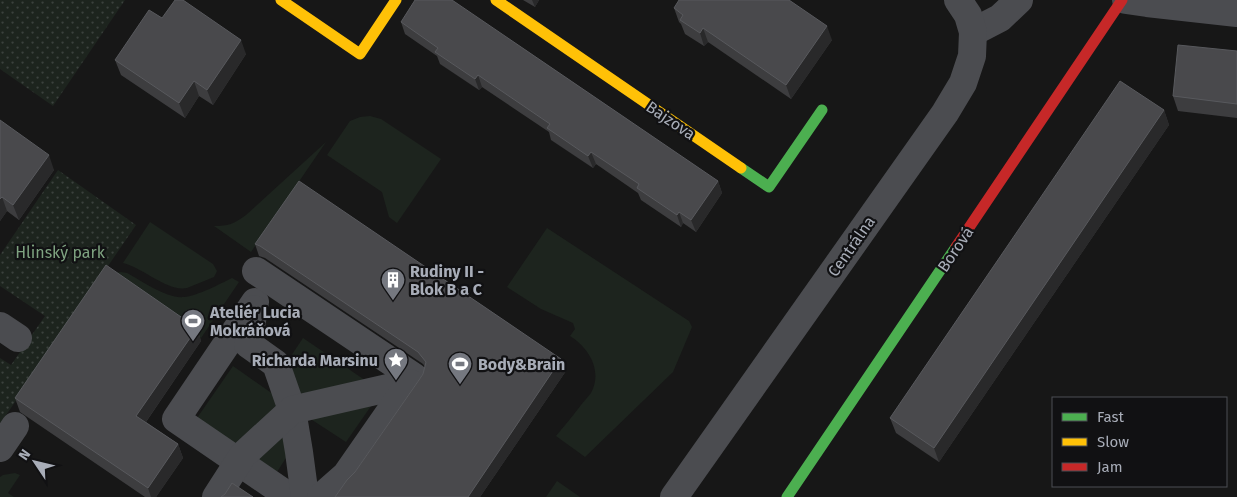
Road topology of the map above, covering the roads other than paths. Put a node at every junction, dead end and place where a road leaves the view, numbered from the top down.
1 (281, 0) edge
2 (396, 0) edge
3 (496, 0) edge
4 (958, 0) edge
5 (1019, 0) edge
6 (1122, 0) edge
7 (1126, 0) edge
8 (1237, 13) edge
9 (973, 32) junction
10 (822, 110) dead end
11 (255, 302) junction
12 (410, 383) junction
13 (292, 410) junction
14 (15, 426) dead end
15 (0, 448) edge
16 (239, 462) junction
17 (216, 497) edge
18 (290, 497) edge
19 (305, 497) edge
20 (320, 497) edge
21 (674, 497) edge
22 (788, 497) edge

1 - 2 street
3 - 10 street, Bajzova
4 - 9 street
5 - 9 street
6 - 22 street, Borová
7 - 8 street
9 - 21 street, Centrálna
11 - 12 street
11 - 13 street
11 - 16 street
12 - 13 street
12 - 20 street
13 - 16 street
13 - 19 street
14 - 15 street
16 - 17 street
16 - 18 street

